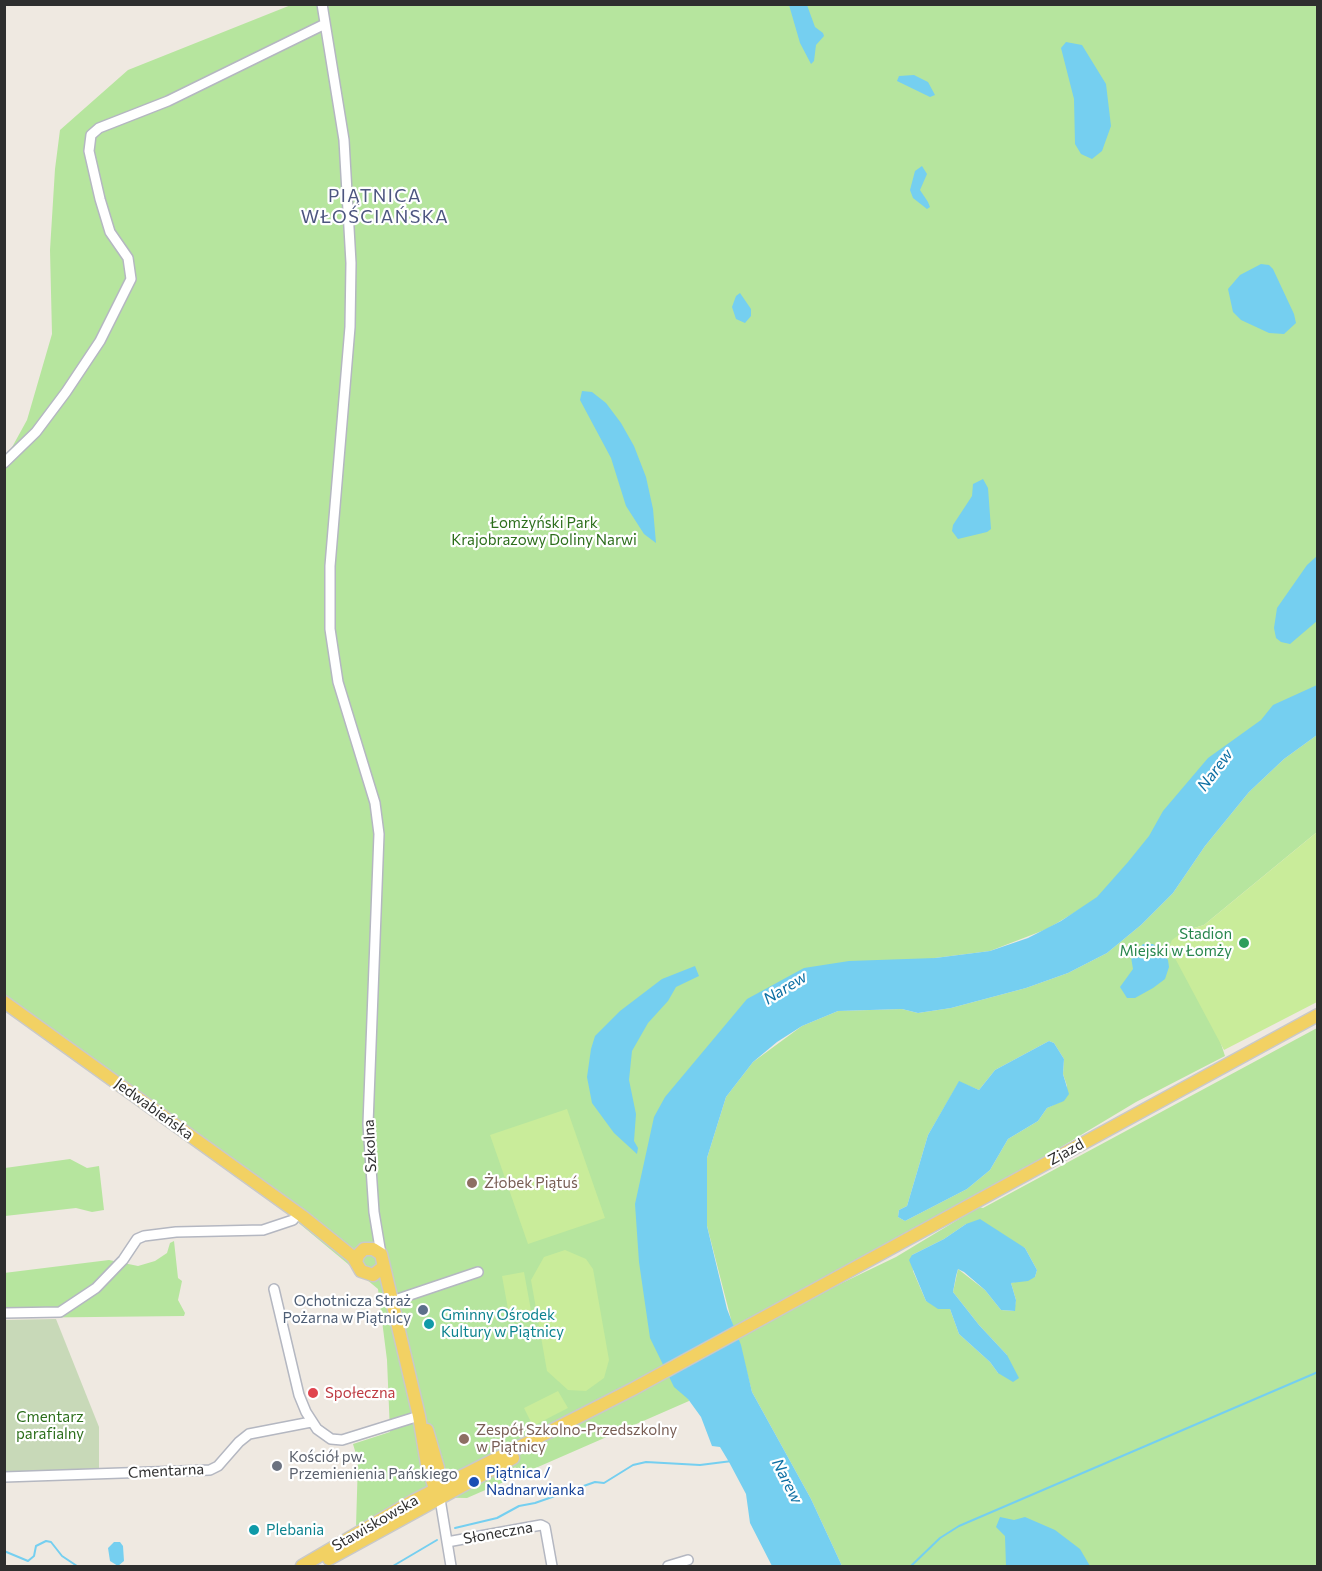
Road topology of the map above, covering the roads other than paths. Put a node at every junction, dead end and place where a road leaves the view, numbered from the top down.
1 (322, 4) edge
2 (325, 24) junction
3 (4, 463) edge
4 (4, 1002) edge
5 (1317, 1015) edge
6 (374, 1212) junction
7 (300, 1215) junction
8 (362, 1254) junction
9 (381, 1254) junction
10 (378, 1272) junction
11 (478, 1272) dead end
12 (274, 1289) dead end
13 (392, 1301) junction
14 (4, 1313) edge
15 (395, 1317) junction
16 (619, 1396) junction
17 (419, 1416) junction
18 (311, 1422) junction
19 (438, 1468) junction
20 (466, 1474) junction
21 (4, 1477) edge
22 (438, 1492) junction
23 (447, 1542) junction
24 (688, 1560) dead end
25 (302, 1566) edge
26 (314, 1566) edge
27 (452, 1566) edge
28 (552, 1566) edge
29 (668, 1566) edge

1 - 2 street, Szkolna
2 - 3 street
2 - 6 street, Szkolna
4 - 7 main road, Jedwabieńska
5 - 16 main road, Zjazd
6 - 8 street, Szkolna
6 - 9 street, Szkolna
7 - 8 main road, Jedwabieńska
7 - 14 street
8 - 9 main road
8 - 10 main road
9 - 10 main road
10 - 13 main road
10 - 15 main road
11 - 13 street
12 - 18 street
13 - 15 main road
15 - 17 main road
16 - 20 main road, Stawiskowska
16 - 22 main road, Stawiskowska
17 - 18 street
17 - 19 main road
17 - 22 main road
18 - 21 street, Cmentarna
19 - 20 main road
19 - 22 main road
20 - 22 main road, Stawiskowska
22 - 23 street
22 - 25 main road, Stawiskowska
22 - 26 main road, Stawiskowska
23 - 27 street
23 - 28 street, Słoneczna
24 - 29 street

